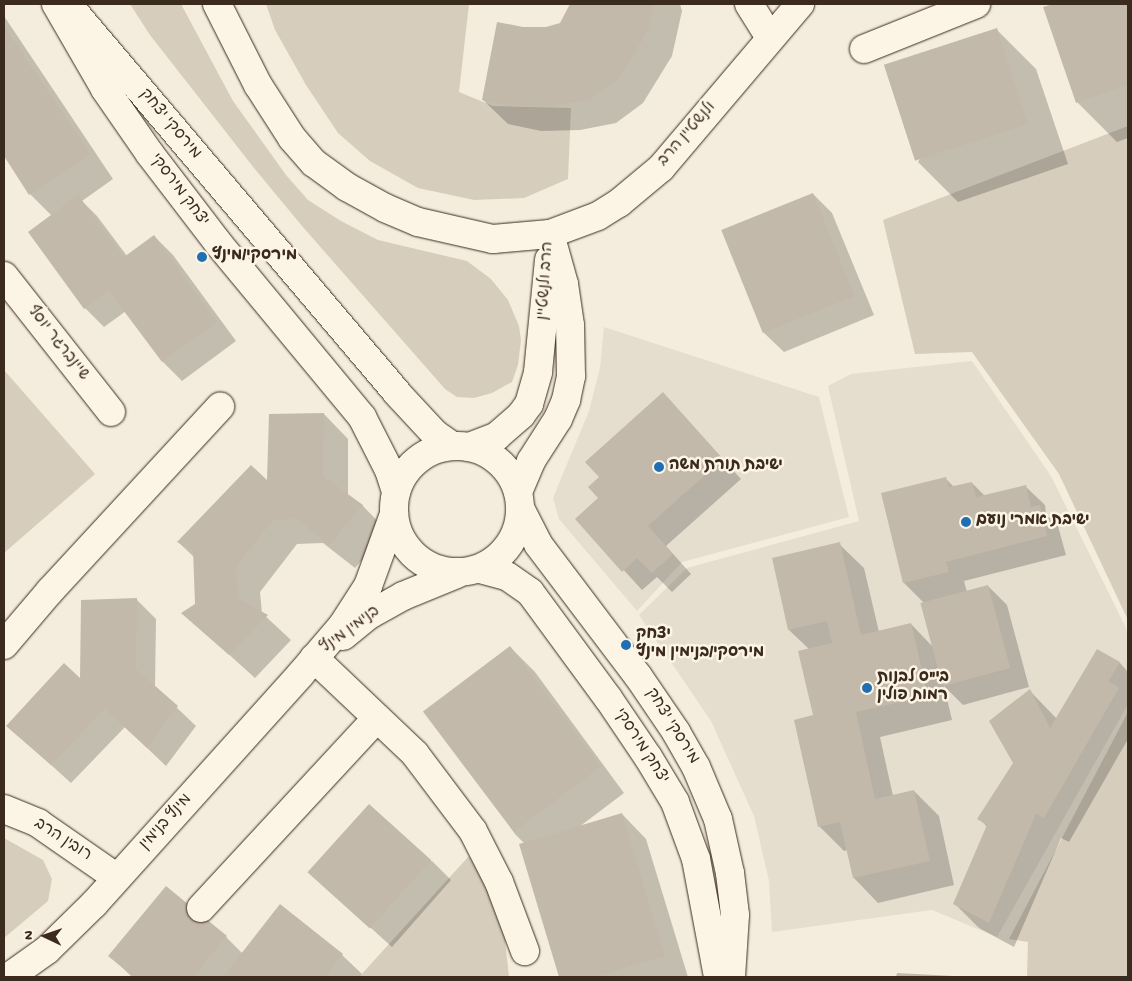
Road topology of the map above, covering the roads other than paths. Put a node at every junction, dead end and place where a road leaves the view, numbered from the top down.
1 (56, 4) edge
2 (68, 4) edge
3 (217, 4) edge
4 (749, 4) edge
5 (800, 4) edge
6 (976, 4) edge
7 (770, 37) junction
8 (864, 49) dead end
9 (550, 234) junction
10 (4, 276) edge
11 (220, 407) dead end
12 (111, 412) dead end
13 (461, 446) junction
14 (520, 501) junction
15 (395, 503) junction
16 (468, 572) junction
17 (4, 645) edge
18 (314, 658) junction
19 (377, 718) junction
20 (4, 809) edge
21 (117, 878) junction
22 (201, 908) dead end
23 (525, 951) dead end
24 (9, 977) edge
25 (718, 977) edge
26 (731, 977) edge

1 - 15 street, יצחק מירסקי
2 - 13 street, מירסקי יצחק
3 - 9 street, ולנשטיין הרב
4 - 7 street
5 - 7 street, ולנשטיין הרב
6 - 8 street
7 - 9 street, ולנשטיין הרב
9 - 13 street, הרב ולנשטיין
9 - 14 street, הרב ולנשטיין
10 - 12 street, שיינברגר יוסף
11 - 17 street
13 - 14 street
13 - 15 street
14 - 16 street
14 - 26 street, מירסקי יצחק
15 - 16 street
15 - 18 street, בנימין מינץ
16 - 18 street, בנימין מינץ
16 - 25 street, יצחק מירסקי
18 - 19 street
18 - 21 street, מינץ בנימין
19 - 22 street
19 - 23 street
20 - 21 street, רובין הרב
21 - 24 street, מינץ בנימין

